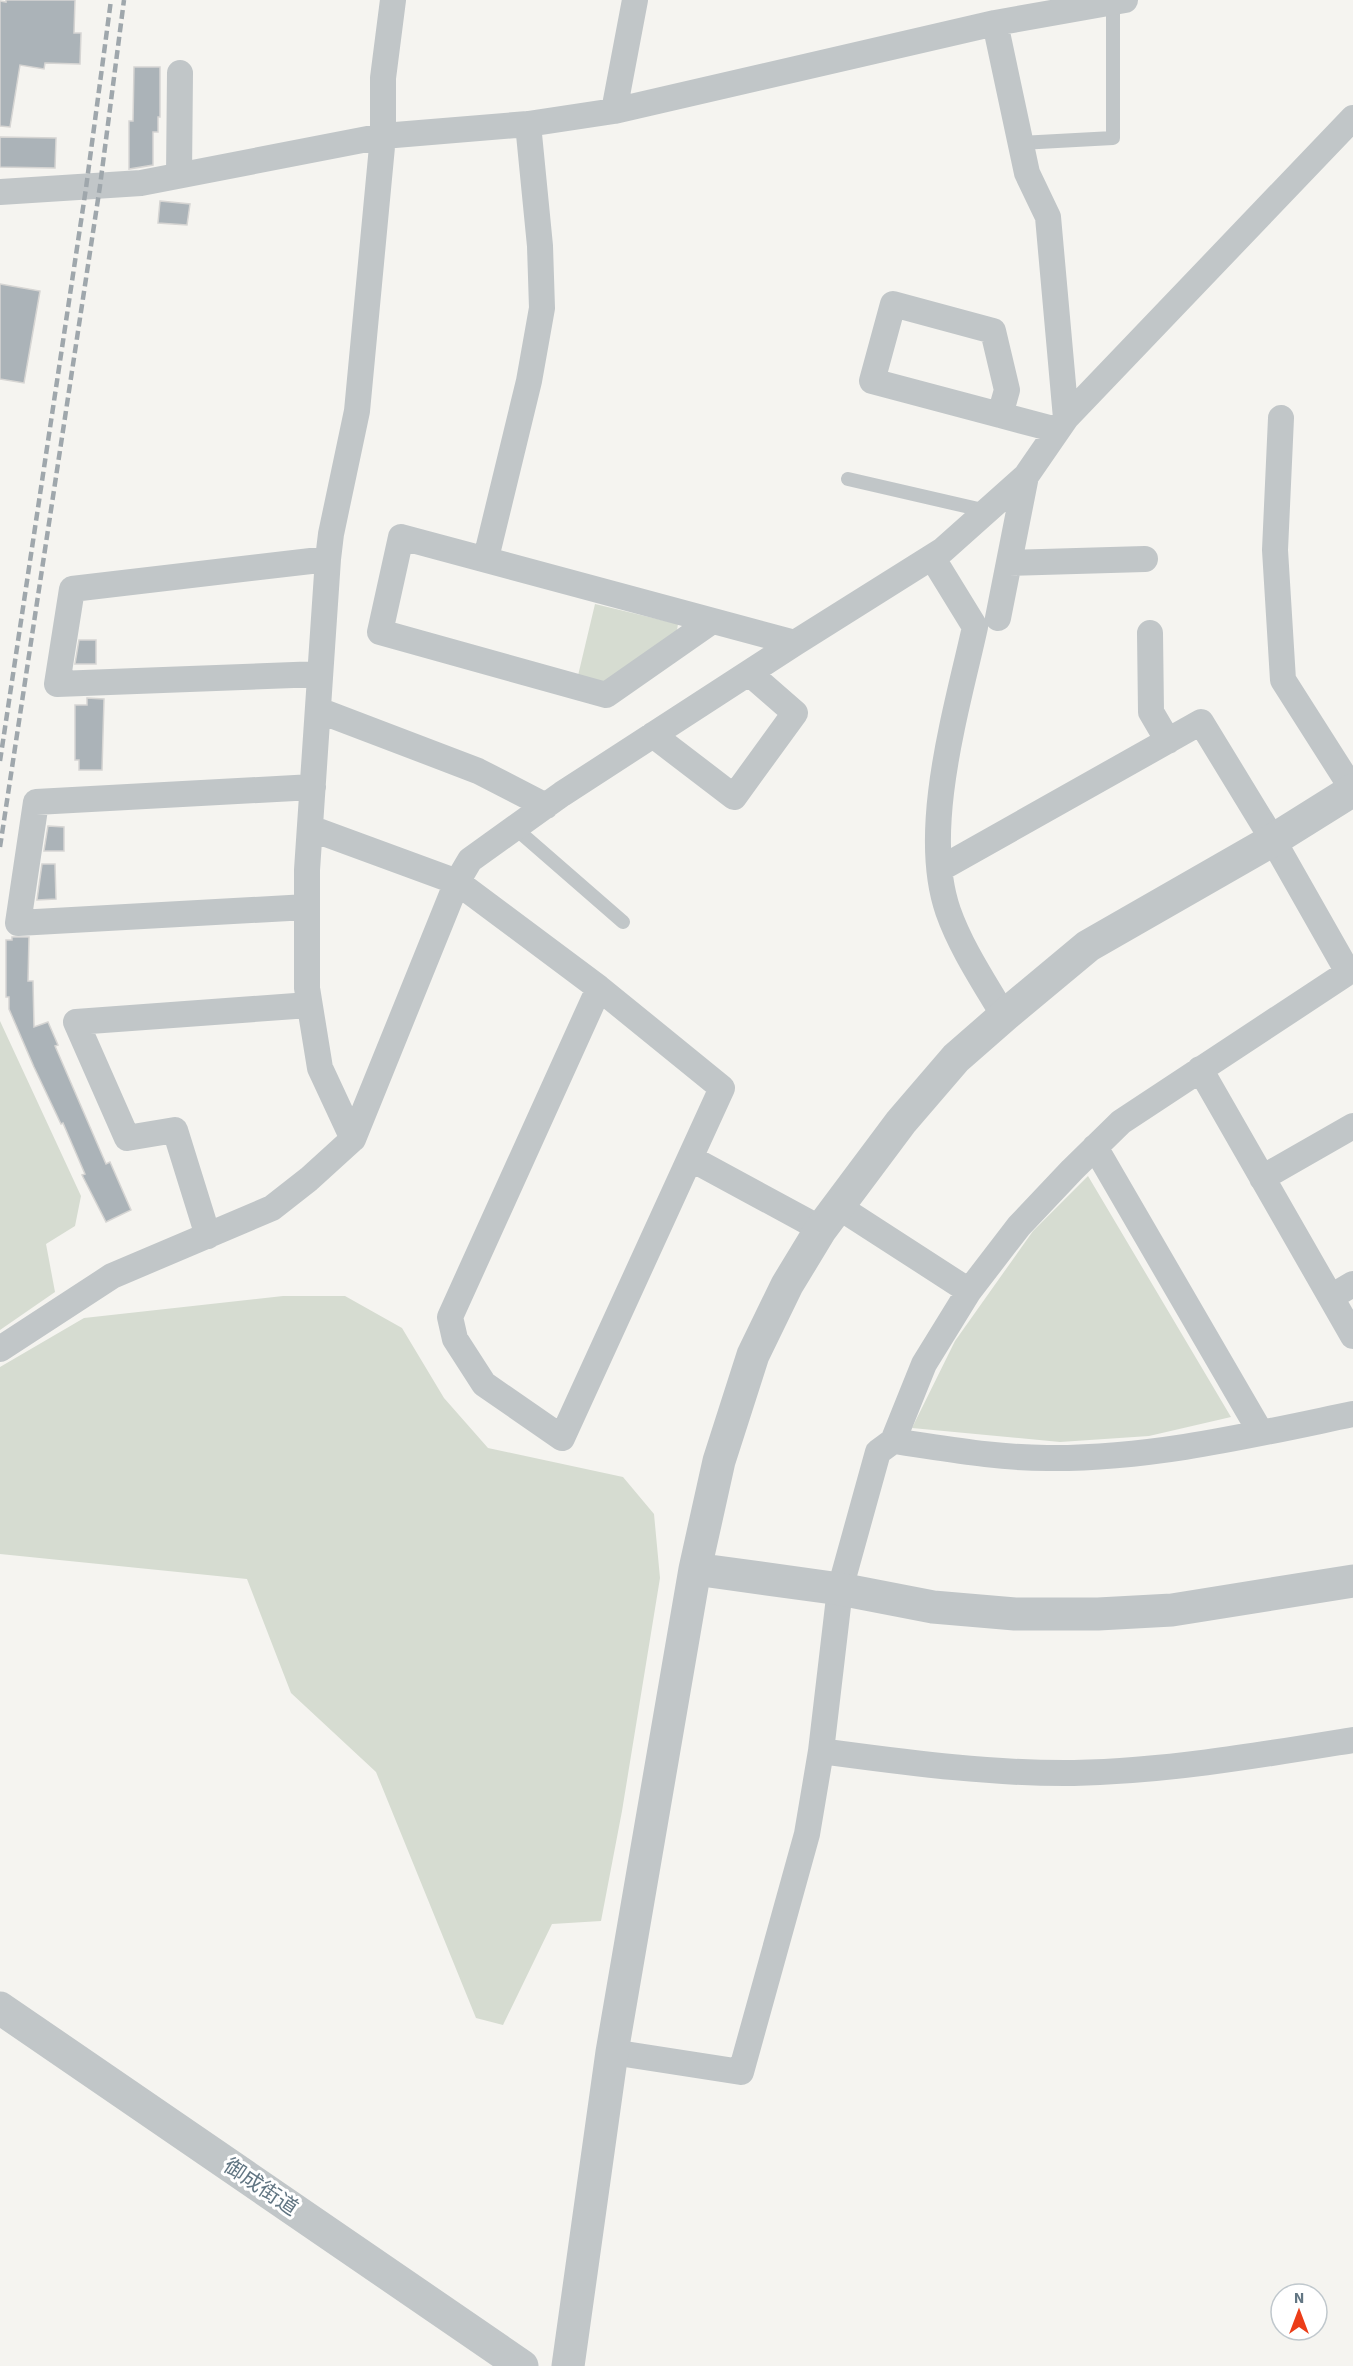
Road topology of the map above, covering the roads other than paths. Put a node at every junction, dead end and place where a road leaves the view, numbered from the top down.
1 (393, 0) edge
2 (635, 0) edge
3 (1117, 1) edge
4 (1000, 15) edge
5 (180, 73) dead end
6 (614, 111) junction
7 (1353, 118) edge
8 (528, 124) junction
9 (383, 136) junction
10 (1020, 143) junction
11 (179, 175) junction
12 (0, 192) edge
13 (1000, 415) junction
14 (1281, 418) dead end
15 (1062, 424) junction
16 (1026, 476) junction
17 (848, 479) dead end
18 (987, 511) junction
19 (932, 557) junction
20 (486, 558) junction
21 (328, 559) junction
22 (1145, 559) dead end
23 (1009, 563) junction
24 (998, 618) dead end
25 (712, 621) junction
26 (1150, 633) dead end
27 (795, 643) junction
28 (748, 673) junction
29 (320, 674) junction
30 (318, 710) junction
31 (653, 735) junction
32 (1168, 741) junction
33 (313, 787) junction
34 (1353, 790) edge
35 (546, 806) junction
36 (310, 828) junction
37 (515, 828) junction
38 (1274, 840) junction
39 (940, 869) junction
40 (457, 882) junction
41 (307, 907) junction
42 (623, 922) dead end
43 (1351, 970) edge
44 (599, 988) junction
45 (309, 1005) junction
46 (1004, 1016) junction
47 (1200, 1069) junction
48 (1353, 1126) edge
49 (353, 1139) junction
50 (1095, 1147) junction
51 (690, 1158) junction
52 (1262, 1178) junction
53 (830, 1218) junction
54 (208, 1236) junction
55 (1353, 1284) edge
56 (969, 1291) junction
57 (1331, 1297) junction
58 (1353, 1336) edge
59 (0, 1349) edge
60 (1353, 1414) edge
61 (1261, 1433) junction
62 (892, 1441) junction
63 (695, 1569) junction
64 (1353, 1581) edge
65 (840, 1589) junction
66 (1353, 1740) edge
67 (820, 1751) junction
68 (0, 2008) edge
69 (612, 2052) junction
70 (522, 2366) edge
71 (568, 2366) edge

1 - 9 street
2 - 6 street
3 - 4 street
3 - 10 lane
4 - 6 street
4 - 10 street
5 - 11 street
6 - 8 street
7 - 15 street
8 - 9 street
8 - 20 street
9 - 11 street
9 - 21 street
10 - 15 street
11 - 12 street
13 - 13 street
13 - 15 street
14 - 34 street
15 - 16 street
16 - 18 street
16 - 23 street
17 - 18 lane
18 - 19 street
19 - 27 street
19 - 39 street
20 - 25 street
20 - 25 street
21 - 29 street
21 - 29 street
22 - 23 street
23 - 24 street
25 - 27 street
26 - 32 street
27 - 28 street
28 - 31 street
28 - 31 street
29 - 30 street
30 - 33 street
30 - 35 street
31 - 35 street
32 - 38 street
32 - 39 street
33 - 36 street
33 - 41 street
34 - 38 street
35 - 37 street
36 - 40 street
36 - 41 street
37 - 40 street
37 - 42 lane
38 - 43 street
38 - 46 street
39 - 46 street
40 - 44 street
40 - 49 street
41 - 45 street
43 - 47 street
44 - 51 street
44 - 51 street
45 - 49 street
45 - 54 street
46 - 53 street
47 - 50 street
47 - 52 street
48 - 52 street
49 - 54 street
50 - 56 street
50 - 61 street
51 - 53 street
52 - 57 street
53 - 56 street
53 - 63 street
54 - 59 street
55 - 57 street
56 - 62 street
57 - 58 street
60 - 61 street
61 - 62 street
62 - 65 street
63 - 65 street
63 - 69 street
64 - 65 street
65 - 67 street
66 - 67 street
67 - 69 street
68 - 70 street, 御成街道
69 - 71 street

